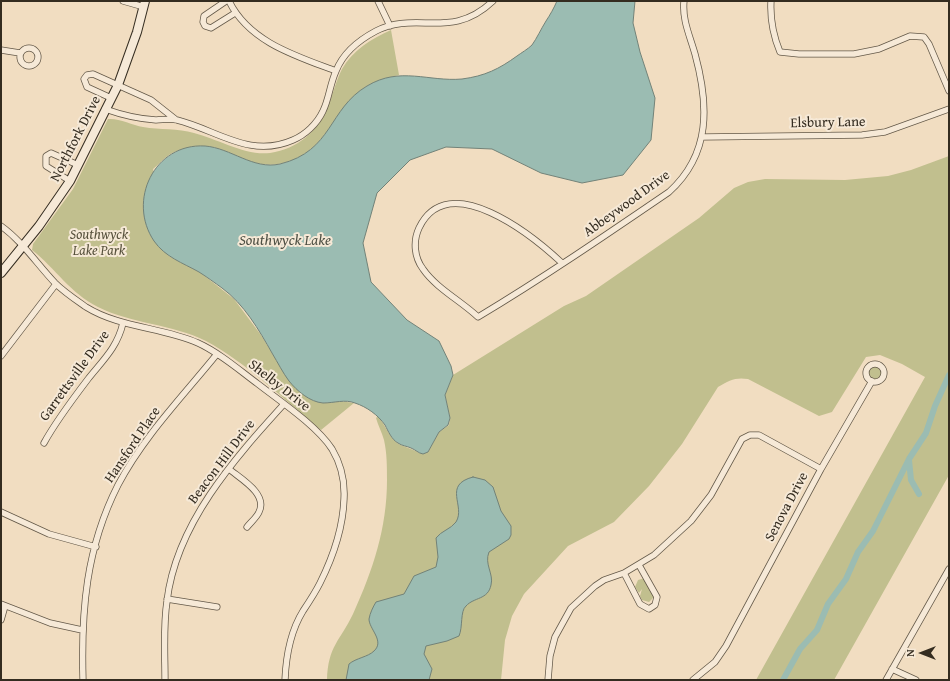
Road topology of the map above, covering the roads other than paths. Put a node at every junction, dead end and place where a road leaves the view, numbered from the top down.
1 (122, 1) edge
2 (227, 1) edge
3 (378, 1) edge
4 (493, 1) edge
5 (684, 1) edge
6 (771, 1) edge
7 (144, 4) edge
8 (235, 13) junction
9 (390, 26) junction
10 (1, 50) edge
11 (20, 53) dead end
12 (336, 70) junction
13 (118, 85) junction
14 (949, 91) edge
15 (111, 98) junction
16 (105, 109) junction
17 (949, 109) edge
18 (175, 119) junction
19 (703, 137) junction
20 (78, 165) junction
21 (70, 180) junction
22 (1, 226) edge
23 (23, 247) junction
24 (562, 263) junction
25 (1, 273) edge
26 (56, 284) junction
27 (123, 323) junction
28 (217, 354) junction
29 (1, 356) edge
30 (872, 381) dead end
31 (284, 404) junction
32 (44, 443) dead end
33 (229, 469) junction
34 (820, 469) junction
35 (1, 512) edge
36 (247, 527) dead end
37 (96, 547) junction
38 (639, 565) junction
39 (949, 569) edge
40 (624, 573) junction
41 (167, 599) junction
42 (3, 605) edge
43 (217, 607) dead end
44 (1, 620) edge
45 (82, 630) junction
46 (892, 669) junction
47 (83, 680) edge
48 (166, 680) edge
49 (285, 680) edge
50 (548, 680) edge
51 (693, 680) edge
52 (886, 680) edge
53 (916, 680) edge

1 - 7 street
2 - 8 street
2 - 8 street
3 - 9 street
4 - 9 street
5 - 19 street, Abbeywood Drive
6 - 14 street
7 - 13 street, Northfork Drive
8 - 12 street
9 - 12 street
10 - 11 street
12 - 18 street
13 - 15 street, Northfork Drive
13 - 15 street
13 - 18 street
15 - 16 street, Northfork Drive
16 - 18 street
16 - 20 street, Northfork Drive
17 - 19 street, Elsbury Lane
19 - 24 street, Abbeywood Drive
20 - 21 street, Northfork Drive
20 - 21 street
21 - 23 street, Northfork Drive
22 - 23 street, Shelby Drive
23 - 25 street, Northfork Drive
23 - 26 street, Shelby Drive
24 - 24 street, Abbeywood Drive
26 - 27 street, Shelby Drive
26 - 29 street
27 - 28 street, Shelby Drive
27 - 32 street, Garrettsville Drive
28 - 31 street, Shelby Drive
28 - 37 street, Hansford Place
30 - 34 street, Senova Drive
31 - 33 street, Beacon Hill Drive
31 - 49 street, Shelby Drive
33 - 36 street
33 - 41 street, Beacon Hill Drive
34 - 38 street
34 - 51 street, Senova Drive
35 - 37 street
37 - 45 street, Hansford Place
38 - 40 street
38 - 40 street
39 - 46 street
40 - 50 street
41 - 43 street
41 - 48 street, Beacon Hill Drive
42 - 44 street
42 - 45 street
45 - 47 street, Hansford Place
46 - 52 street
46 - 53 street

